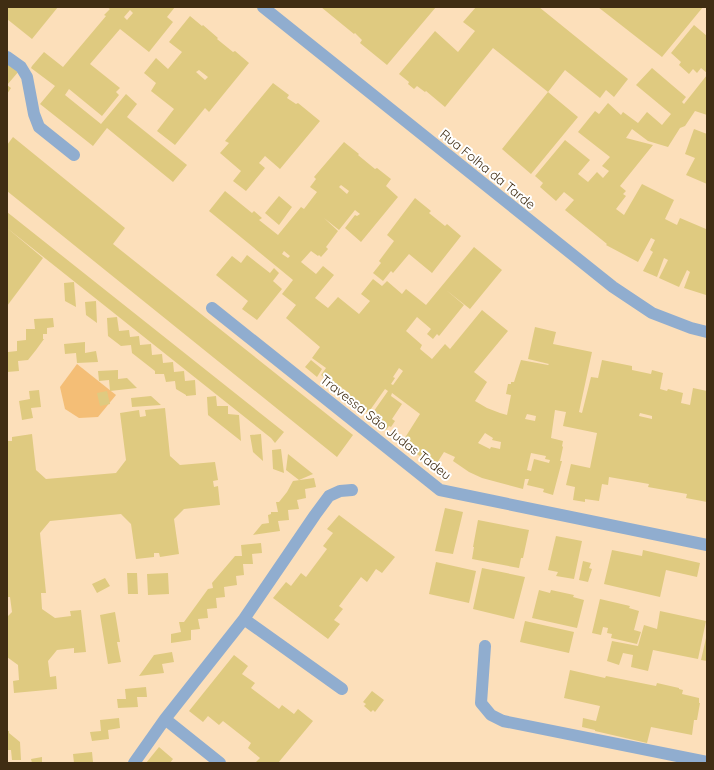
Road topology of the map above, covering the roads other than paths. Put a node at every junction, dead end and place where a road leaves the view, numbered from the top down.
1 (263, 7) edge
2 (7, 57) edge
3 (74, 155) dead end
4 (212, 308) dead end
5 (707, 332) edge
6 (352, 490) dead end
7 (707, 545) edge
8 (244, 619) junction
9 (485, 646) dead end
10 (342, 690) dead end
11 (165, 719) junction
12 (707, 762) edge
13 (134, 763) edge
14 (220, 763) edge

1 - 5 street, Rua Folha da Tarde
2 - 3 street
4 - 7 street, Travessa São Judas Tadeu
6 - 8 street
8 - 10 street
8 - 11 street
9 - 12 street
11 - 13 street
11 - 14 street

